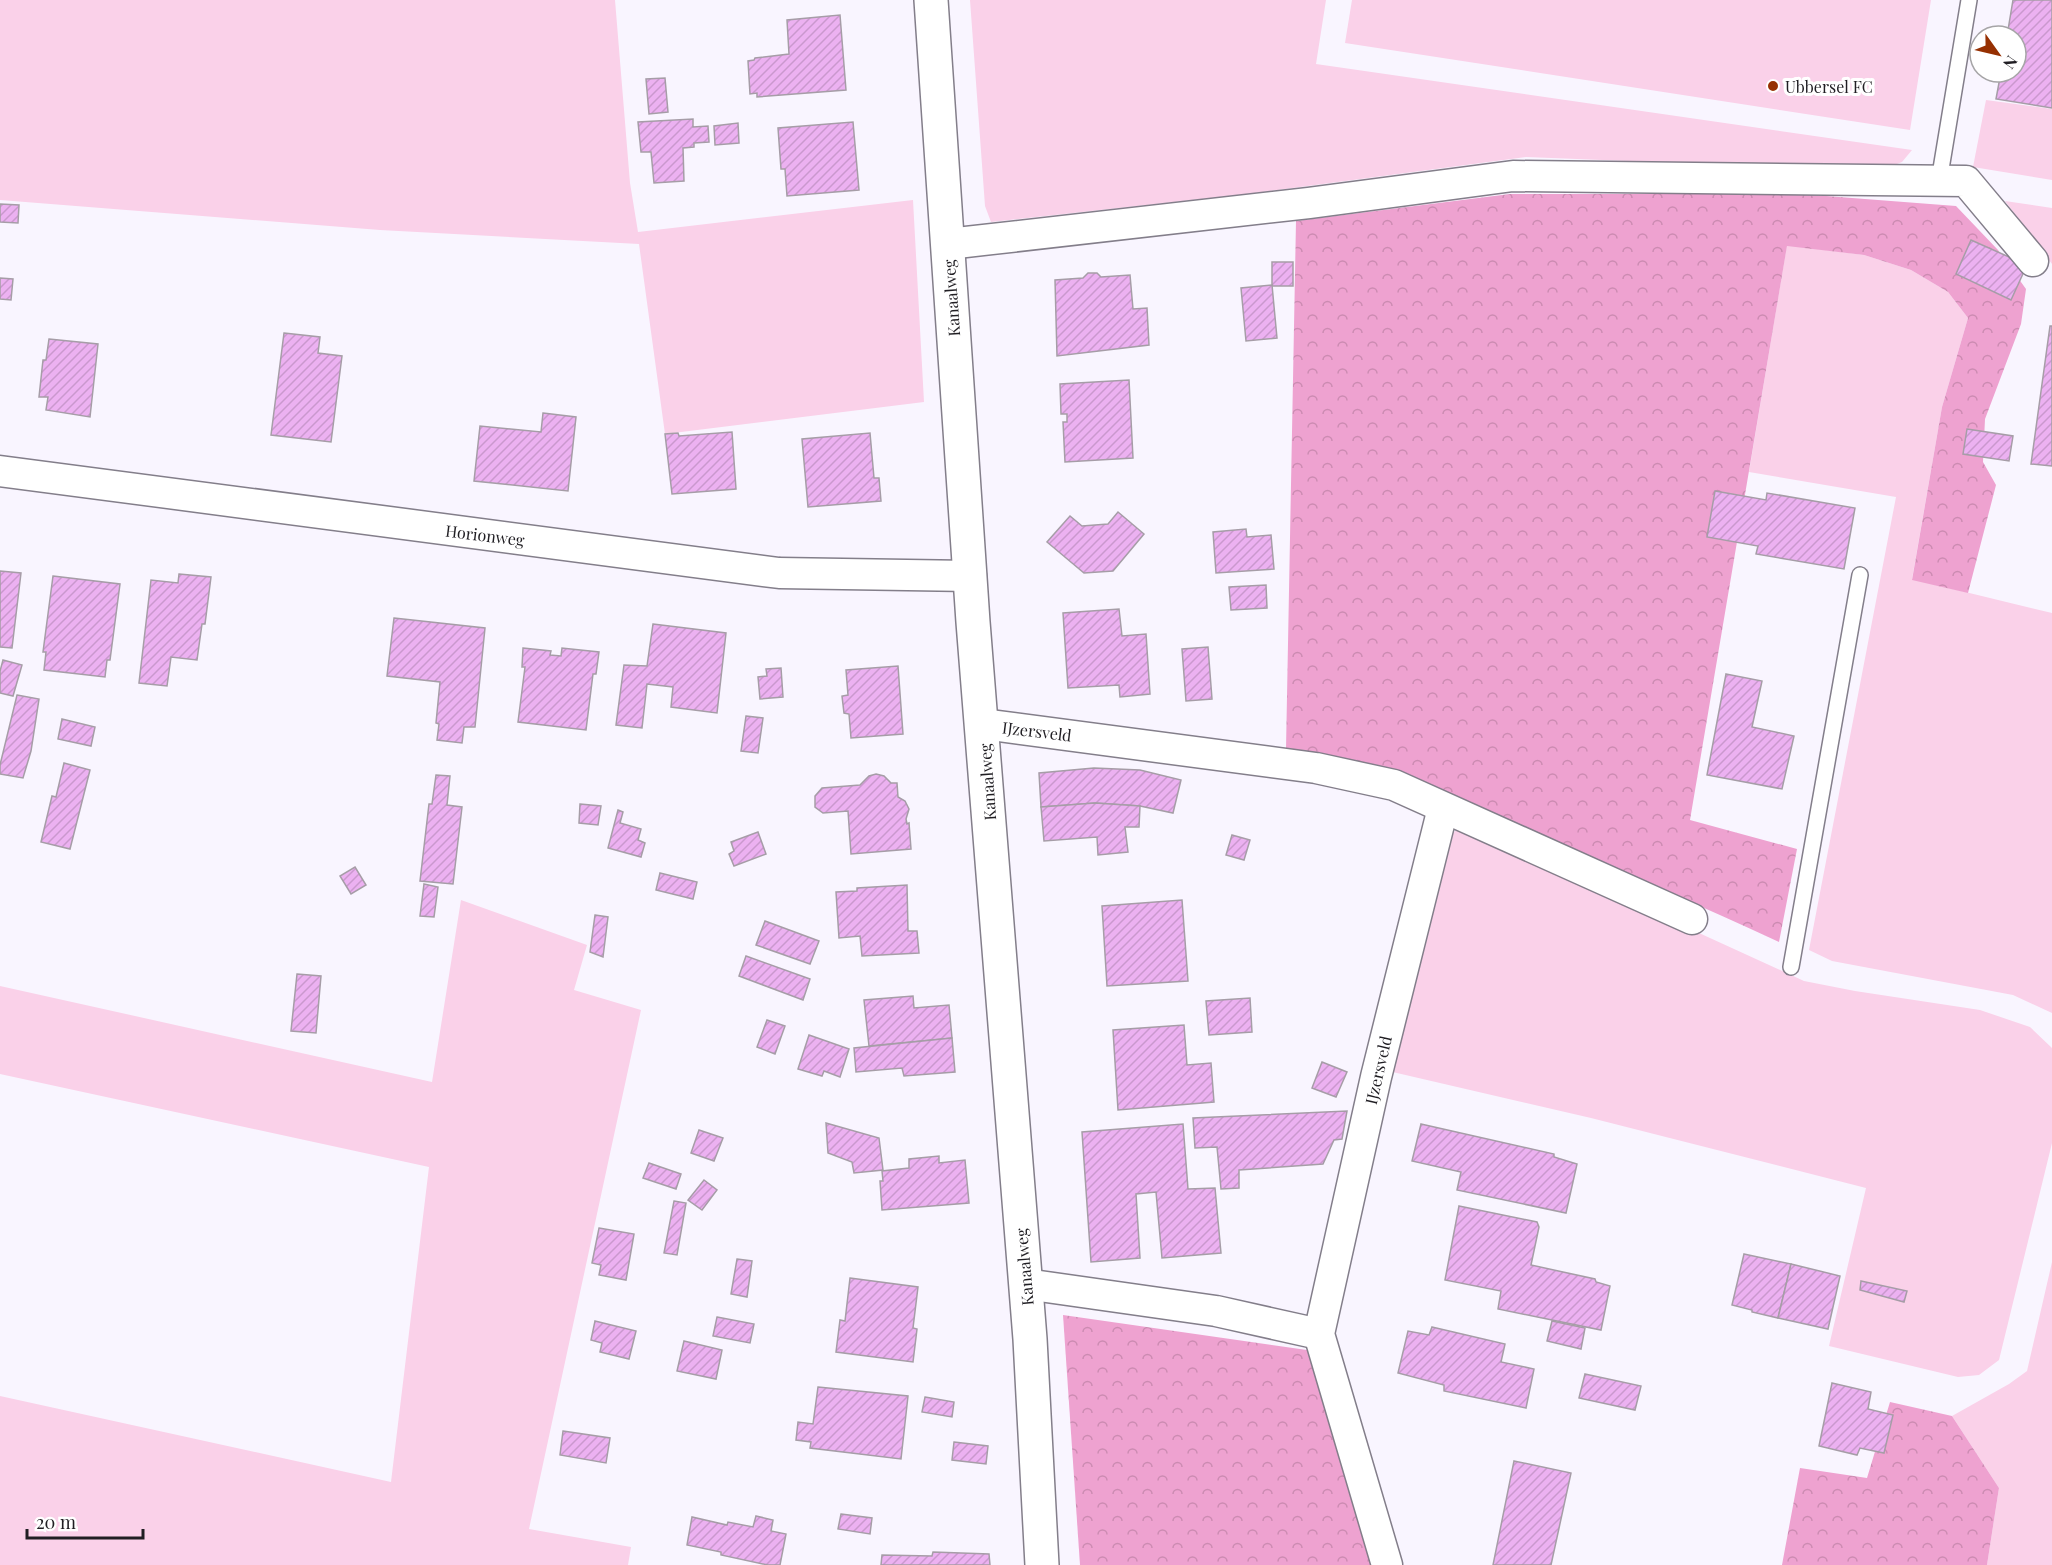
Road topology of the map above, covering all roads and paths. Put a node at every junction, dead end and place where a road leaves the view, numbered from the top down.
1 (931, 0) edge
2 (1969, 0) edge
3 (1939, 181) junction
4 (948, 244) junction
5 (2033, 261) dead end
6 (0, 471) edge
7 (1860, 575) dead end
8 (971, 576) junction
9 (982, 724) junction
10 (1443, 808) junction
11 (1692, 919) dead end
12 (1791, 967) dead end
13 (1025, 1284) junction
14 (1319, 1334) junction
15 (1042, 1565) edge
16 (1387, 1565) edge

1 - 4 street, Kanaalweg
2 - 3 lane
3 - 4 street
3 - 5 street
4 - 8 street, Kanaalweg
6 - 8 street, Horionweg
7 - 12 lane
8 - 9 street, Kanaalweg
9 - 10 street, IJzersveld
9 - 13 street, Kanaalweg
10 - 11 street, IJzersveld
10 - 14 street, IJzersveld
13 - 14 street
13 - 15 street, Kanaalweg
14 - 16 street, IJzersveld

